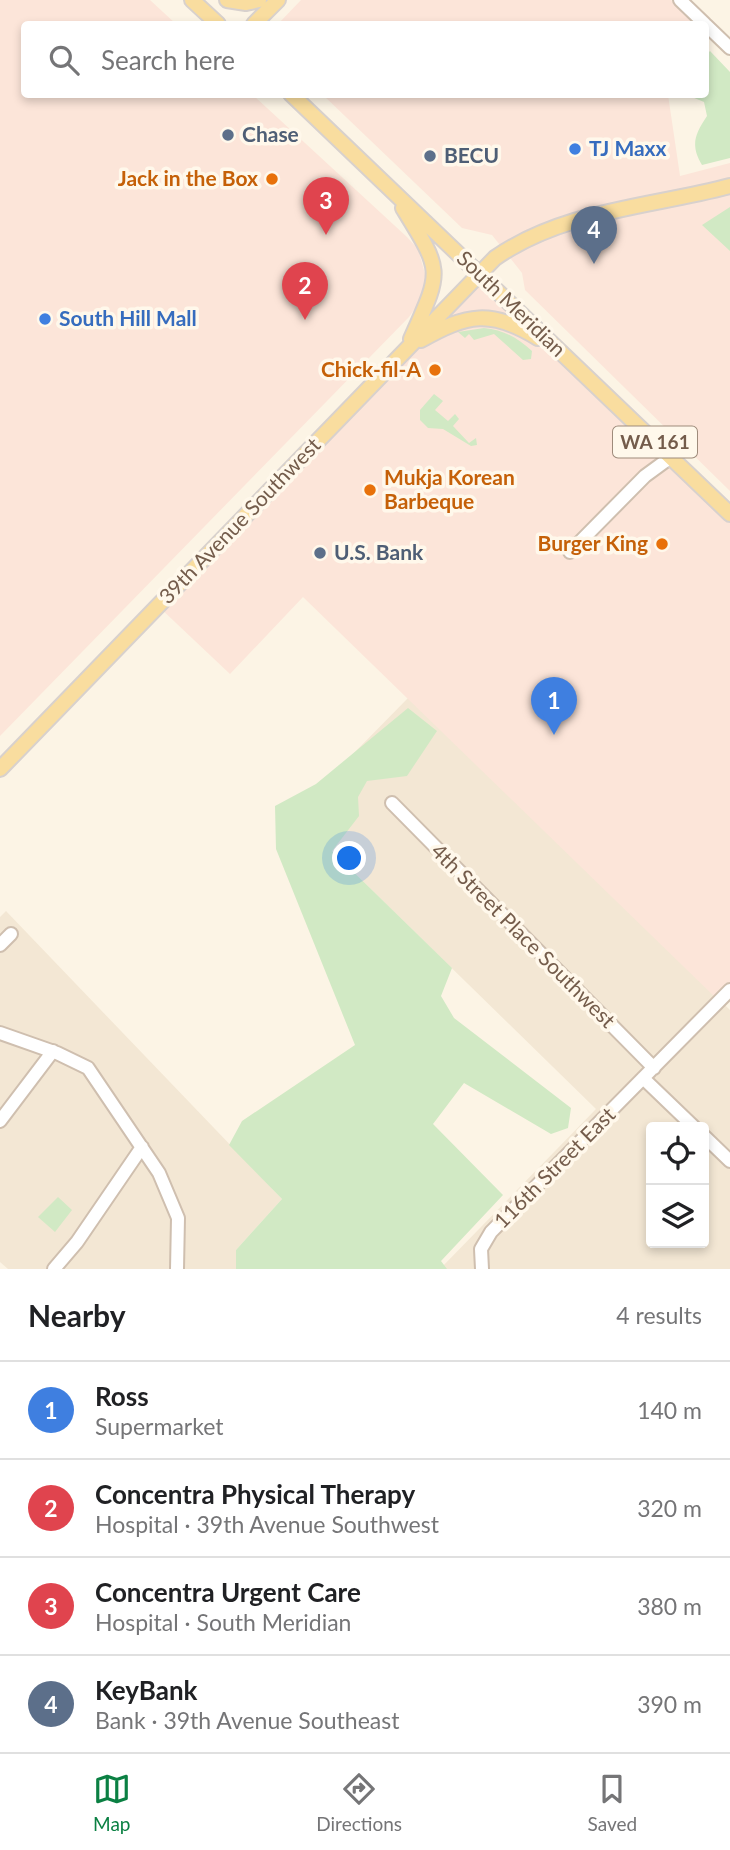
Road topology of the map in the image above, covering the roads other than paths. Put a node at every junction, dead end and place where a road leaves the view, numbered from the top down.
1 (192, 0) edge
2 (227, 0) edge
3 (259, 0) edge
4 (278, 0) edge
5 (680, 0) edge
6 (215, 21) edge
7 (257, 21) edge
8 (698, 21) edge
9 (709, 32) edge
10 (730, 48) edge
11 (296, 98) edge
12 (730, 186) edge
13 (393, 191) junction
14 (478, 273) junction
15 (408, 347) junction
16 (560, 351) junction
17 (671, 457) junction
18 (730, 514) edge
19 (570, 552) dead end
20 (0, 769) edge
21 (392, 803) dead end
22 (10, 934) dead end
23 (0, 945) edge
24 (730, 990) edge
25 (0, 1033) edge
26 (53, 1051) junction
27 (654, 1068) junction
28 (643, 1078) junction
29 (0, 1121) edge
30 (689, 1122) edge
31 (709, 1141) edge
32 (142, 1147) junction
33 (730, 1161) edge
34 (481, 1267) edge
35 (54, 1269) edge
36 (177, 1269) edge

1 - 6 main road
2 - 3 main road
4 - 7 main road
5 - 8 street
9 - 10 street
11 - 13 main road, South Meridian / WA 161
12 - 14 main road, 39th Avenue Southwest
13 - 14 main road, South Meridian / WA 161
13 - 15 main road
14 - 15 main road, 39th Avenue Southwest
14 - 16 main road, South Meridian / WA 161
15 - 16 main road
15 - 20 main road, 39th Avenue Southwest
16 - 17 main road, South Meridian / WA 161
17 - 18 main road, South Meridian / WA 161
17 - 19 street
21 - 27 street, 4th Street Place Southwest
22 - 23 street
24 - 27 street, 116th Street East
25 - 26 street
26 - 29 street
26 - 32 street
27 - 28 street, 116th Street East
28 - 30 street
28 - 34 street, 116th Street East
31 - 33 street
32 - 35 street
32 - 36 street

